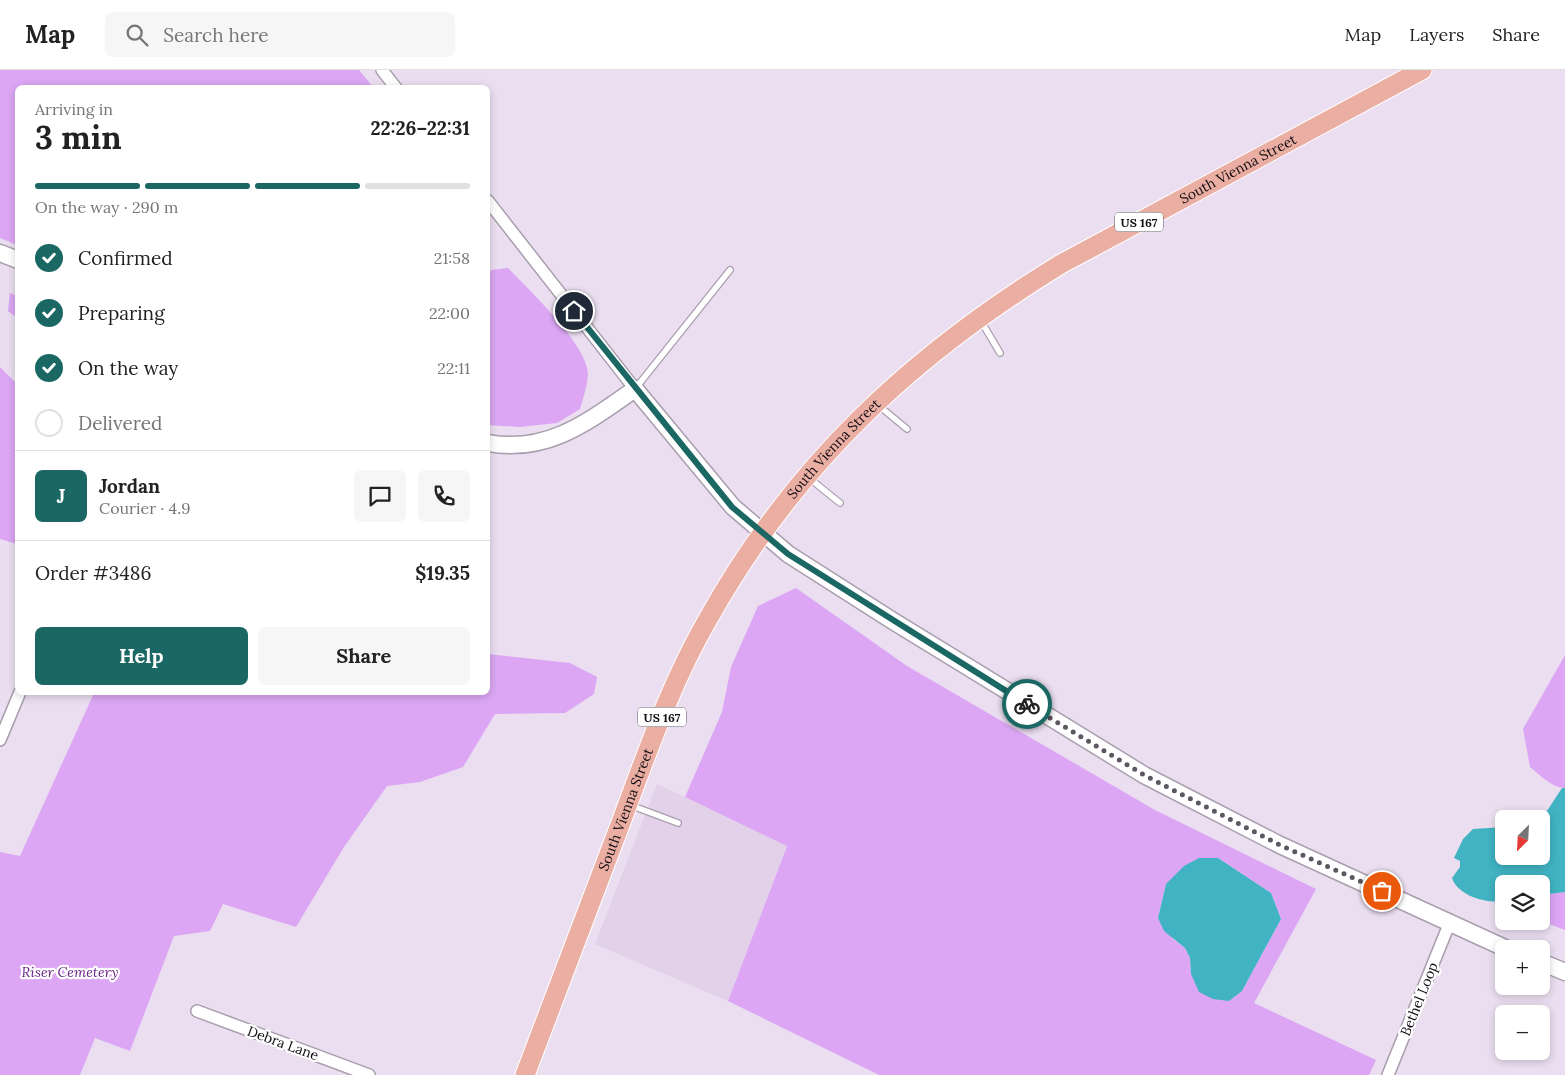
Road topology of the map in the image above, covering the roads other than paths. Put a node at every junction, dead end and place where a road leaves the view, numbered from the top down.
1 (382, 70) edge
2 (1422, 70) edge
3 (394, 85) edge
4 (490, 204) edge
5 (0, 253) edge
6 (15, 259) edge
7 (730, 270) dead end
8 (979, 317) junction
9 (1000, 353) dead end
10 (635, 389) junction
11 (875, 403) junction
12 (908, 429) dead end
13 (490, 444) edge
14 (806, 476) junction
15 (840, 504) dead end
16 (762, 533) junction
17 (19, 695) edge
18 (0, 740) edge
19 (628, 804) junction
20 (678, 823) dead end
21 (1450, 922) junction
22 (1495, 943) edge
23 (1550, 966) edge
24 (1565, 972) edge
25 (197, 1011) dead end
26 (370, 1075) edge
27 (525, 1075) edge
28 (1388, 1075) edge

1 - 3 street
2 - 8 highway, South Vienna Street / US 167
4 - 10 street
5 - 6 main road
7 - 10 lane
8 - 9 lane
8 - 11 highway, South Vienna Street / US 167
10 - 13 main road
10 - 16 main road
11 - 12 lane
11 - 14 highway, South Vienna Street / US 167
14 - 15 lane
14 - 16 highway, South Vienna Street / US 167
16 - 19 highway, South Vienna Street / US 167
16 - 21 main road
17 - 18 street
19 - 20 lane
19 - 27 highway, South Vienna Street / US 167
21 - 22 main road
21 - 28 street, Bethel Loop
23 - 24 main road
25 - 26 street, Debra Lane

